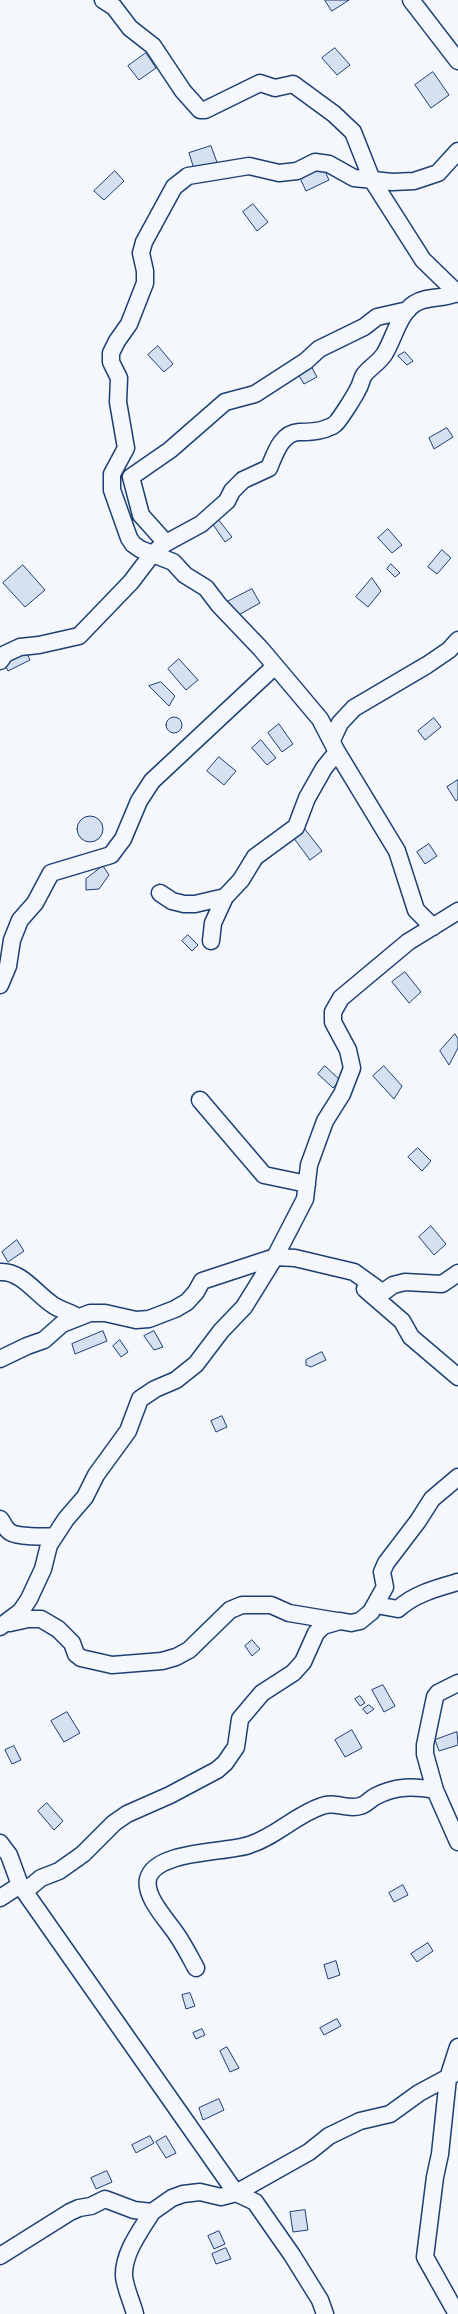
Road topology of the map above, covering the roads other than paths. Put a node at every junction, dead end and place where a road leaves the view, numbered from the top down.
1 (410, 0) edge
2 (114, 2) edge
3 (458, 61) edge
4 (458, 151) edge
5 (372, 180) junction
6 (458, 293) edge
7 (408, 310) junction
8 (166, 543) junction
9 (153, 553) junction
10 (458, 640) edge
11 (0, 662) edge
12 (274, 667) junction
13 (333, 735) junction
14 (160, 893) dead end
15 (225, 897) junction
16 (458, 911) edge
17 (433, 927) junction
18 (211, 940) dead end
19 (6, 941) edge
20 (0, 985) edge
21 (200, 1100) dead end
22 (307, 1184) junction
23 (275, 1257) junction
24 (336, 1267) junction
25 (0, 1272) edge
26 (458, 1272) edge
27 (78, 1317) junction
28 (0, 1360) edge
29 (458, 1377) edge
30 (458, 1483) edge
31 (0, 1519) edge
32 (54, 1536) junction
33 (458, 1582) edge
34 (376, 1605) junction
35 (340, 1621) junction
36 (2, 1626) edge
37 (458, 1683) edge
38 (435, 1790) junction
39 (458, 1842) edge
40 (0, 1843) edge
41 (23, 1888) junction
42 (0, 1898) edge
43 (196, 1968) dead end
44 (458, 2047) edge
45 (453, 2075) edge
46 (236, 2193) junction
47 (152, 2212) junction
48 (0, 2256) edge
49 (135, 2314) edge
50 (325, 2314) edge
51 (457, 2314) edge

1 - 3 street
2 - 5 street
4 - 5 street
5 - 6 street
5 - 9 street
6 - 7 street
7 - 8 street
7 - 8 street
8 - 9 street
9 - 11 street
9 - 12 street
10 - 13 street
12 - 13 street
12 - 19 street
13 - 15 street
13 - 17 street
14 - 15 street
15 - 18 street
16 - 17 street
17 - 22 street
19 - 20 street
21 - 22 street
22 - 23 street
23 - 24 street
23 - 27 street
23 - 32 street
24 - 26 street
24 - 29 street
25 - 27 street
27 - 28 street
30 - 34 street
31 - 32 street
32 - 36 street
33 - 34 street
34 - 35 street
35 - 36 street
35 - 41 street
37 - 38 street
38 - 39 street
38 - 43 street
40 - 41 street
41 - 42 street
41 - 46 street
44 - 45 street
45 - 46 street
45 - 51 street
46 - 47 street
46 - 50 street
47 - 48 street
47 - 49 street

